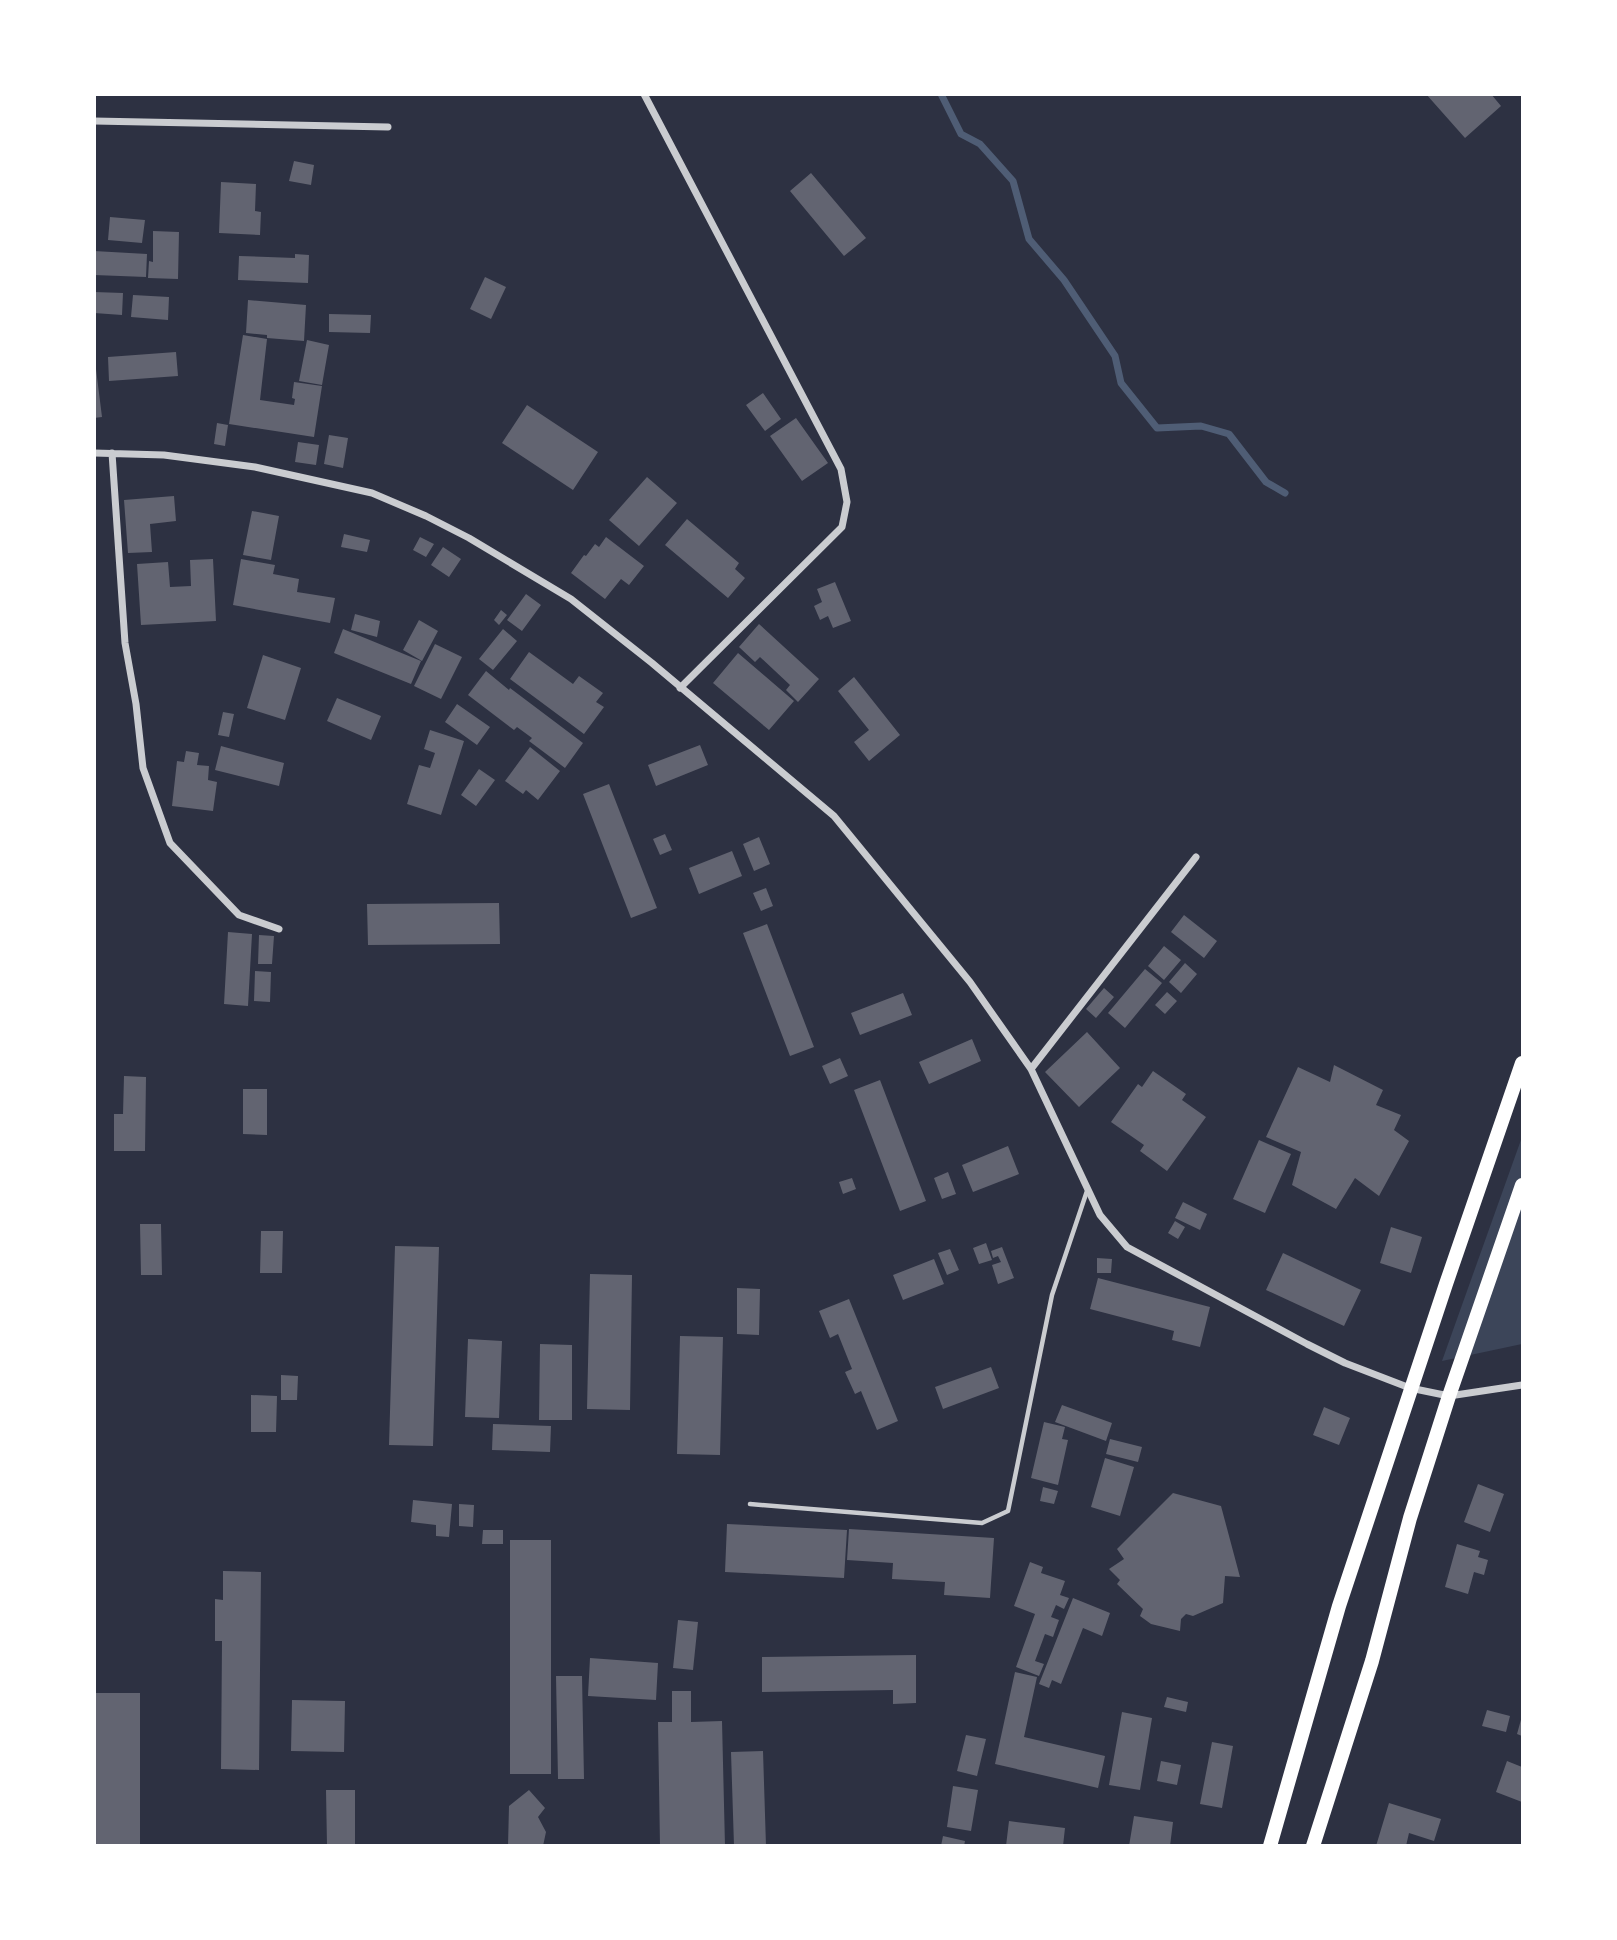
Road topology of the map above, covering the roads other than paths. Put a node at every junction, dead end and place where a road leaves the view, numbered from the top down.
1 (644, 94) edge
2 (94, 121) edge
3 (388, 127) dead end
4 (94, 453) edge
5 (111, 453) junction
6 (680, 688) junction
7 (1196, 857) dead end
8 (279, 929) dead end
9 (1522, 1063) edge
10 (1031, 1069) junction
11 (1522, 1185) edge
12 (1087, 1191) junction
13 (1522, 1385) edge
14 (1410, 1388) junction
15 (1449, 1396) junction
16 (750, 1504) dead end
17 (1270, 1846) edge
18 (1313, 1846) edge

1 - 6 street
2 - 3 street
4 - 5 street
5 - 6 street
5 - 8 street
6 - 10 street
7 - 10 street
9 - 14 main road
10 - 12 street
11 - 15 main road
12 - 14 street
12 - 16 lane
13 - 15 street
14 - 15 street
14 - 17 main road
15 - 18 main road

